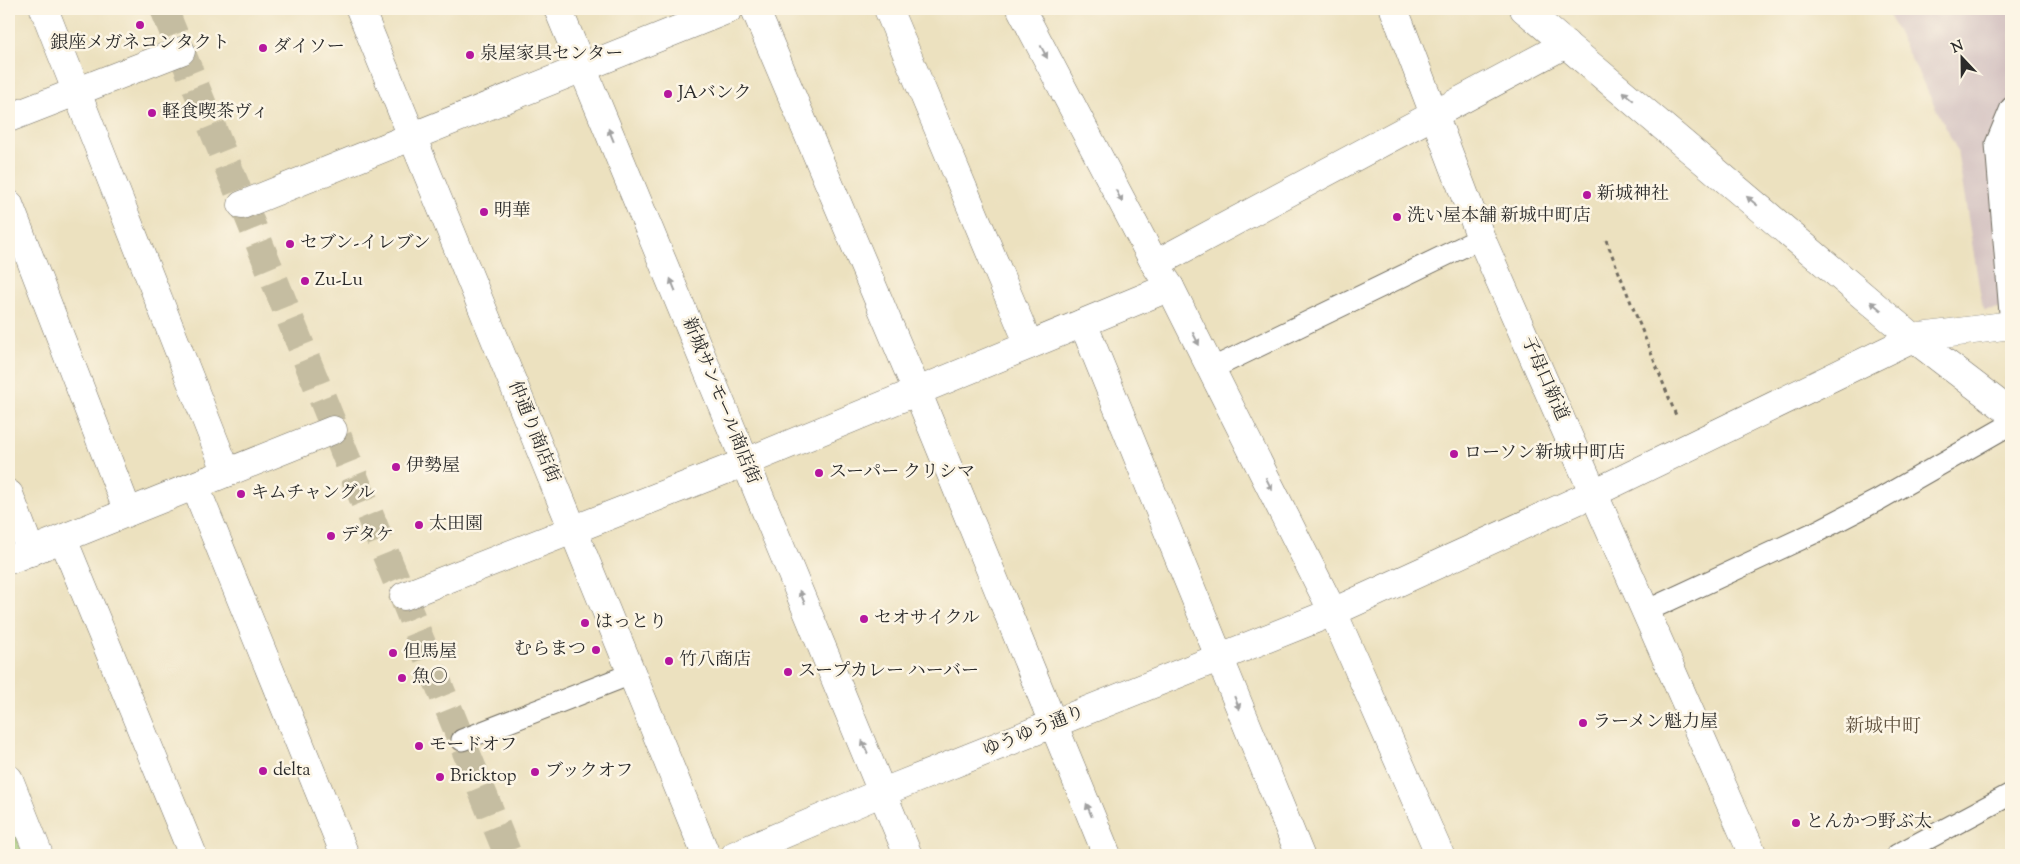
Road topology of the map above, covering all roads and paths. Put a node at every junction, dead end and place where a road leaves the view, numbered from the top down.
1 (44, 9) edge
2 (360, 9) edge
3 (558, 9) edge
4 (729, 9) edge
5 (756, 9) edge
6 (888, 9) edge
7 (1021, 9) edge
8 (1394, 9) edge
9 (1524, 9) edge
10 (1566, 44) junction
11 (181, 51) dead end
12 (583, 68) junction
13 (78, 92) junction
14 (2011, 108) edge
15 (1433, 115) junction
16 (9, 118) edge
17 (412, 136) junction
18 (9, 204) edge
19 (242, 205) dead end
20 (1482, 238) junction
21 (1606, 240) dead end
22 (1156, 264) junction
23 (2009, 276) edge
24 (1170, 287) junction
25 (1083, 323) junction
26 (2011, 325) edge
27 (1913, 338) junction
28 (1029, 345) junction
29 (1211, 369) junction
30 (917, 391) junction
31 (2011, 413) edge
32 (1678, 420) dead end
33 (2011, 424) edge
34 (333, 430) dead end
35 (746, 462) junction
36 (227, 473) junction
37 (195, 486) junction
38 (1594, 492) junction
39 (9, 494) edge
40 (128, 512) junction
41 (572, 530) junction
42 (62, 539) junction
43 (20, 556) edge
44 (404, 596) dead end
45 (1646, 611) junction
46 (1333, 612) junction
47 (1218, 658) junction
48 (631, 674) junction
49 (1054, 724) junction
50 (462, 740) dead end
51 (9, 779) edge
52 (883, 792) junction
53 (2011, 794) edge
54 (39, 855) edge
55 (193, 855) edge
56 (346, 855) edge
57 (706, 855) edge
58 (735, 855) edge
59 (908, 855) edge
60 (1107, 855) edge
61 (1300, 855) edge
62 (1440, 855) edge
63 (1753, 855) edge
64 (1896, 855) edge

1 - 13 street
2 - 17 street, 仲通り商店街
3 - 12 street, 新城サンモール商店街
4 - 12 street
5 - 30 street
6 - 28 street
7 -> 22 street
8 - 15 street, 子母口新道
9 - 10 street
10 - 15 street
27 -> 10 street
11 - 13 street
12 - 17 street
35 -> 12 street, 新城サンモール商店街
13 - 16 street
13 - 36 street
14 - 23 lane
15 - 20 street, 子母口新道
15 - 22 street
17 - 19 street
17 - 41 street, 仲通り商店街
18 - 40 street
20 - 29 lane
20 - 38 street, 子母口新道
21 - 32 path
22 - 24 street
23 - 26 lane
24 - 25 street
24 -> 29 street
25 - 28 street
25 - 47 street
26 - 27 street, ゆうゆう通り
27 - 31 street
27 - 38 street, ゆうゆう通り
28 - 30 street
29 -> 46 street
30 - 35 street
30 - 49 street
33 - 45 lane
34 - 36 street
35 - 41 street
52 -> 35 street, 新城サンモール商店街
36 - 37 street
37 - 40 street
37 - 56 street
38 - 45 street, 子母口新道
38 - 46 street, ゆうゆう通り
39 - 43 street
40 - 42 street
41 - 44 street
41 - 48 street, 仲通り商店街
42 - 43 street
42 - 55 street
45 - 63 street, 子母口新道
46 - 47 street, ゆうゆう通り
46 - 62 street
47 - 49 street, ゆうゆう通り
47 -> 61 street
48 - 50 lane
48 - 57 street, 仲通り商店街
49 - 52 street, ゆうゆう通り
60 -> 49 street
51 - 54 street
52 - 58 street, ゆうゆう通り
52 - 59 street, 新城サンモール商店街
53 - 64 lane

